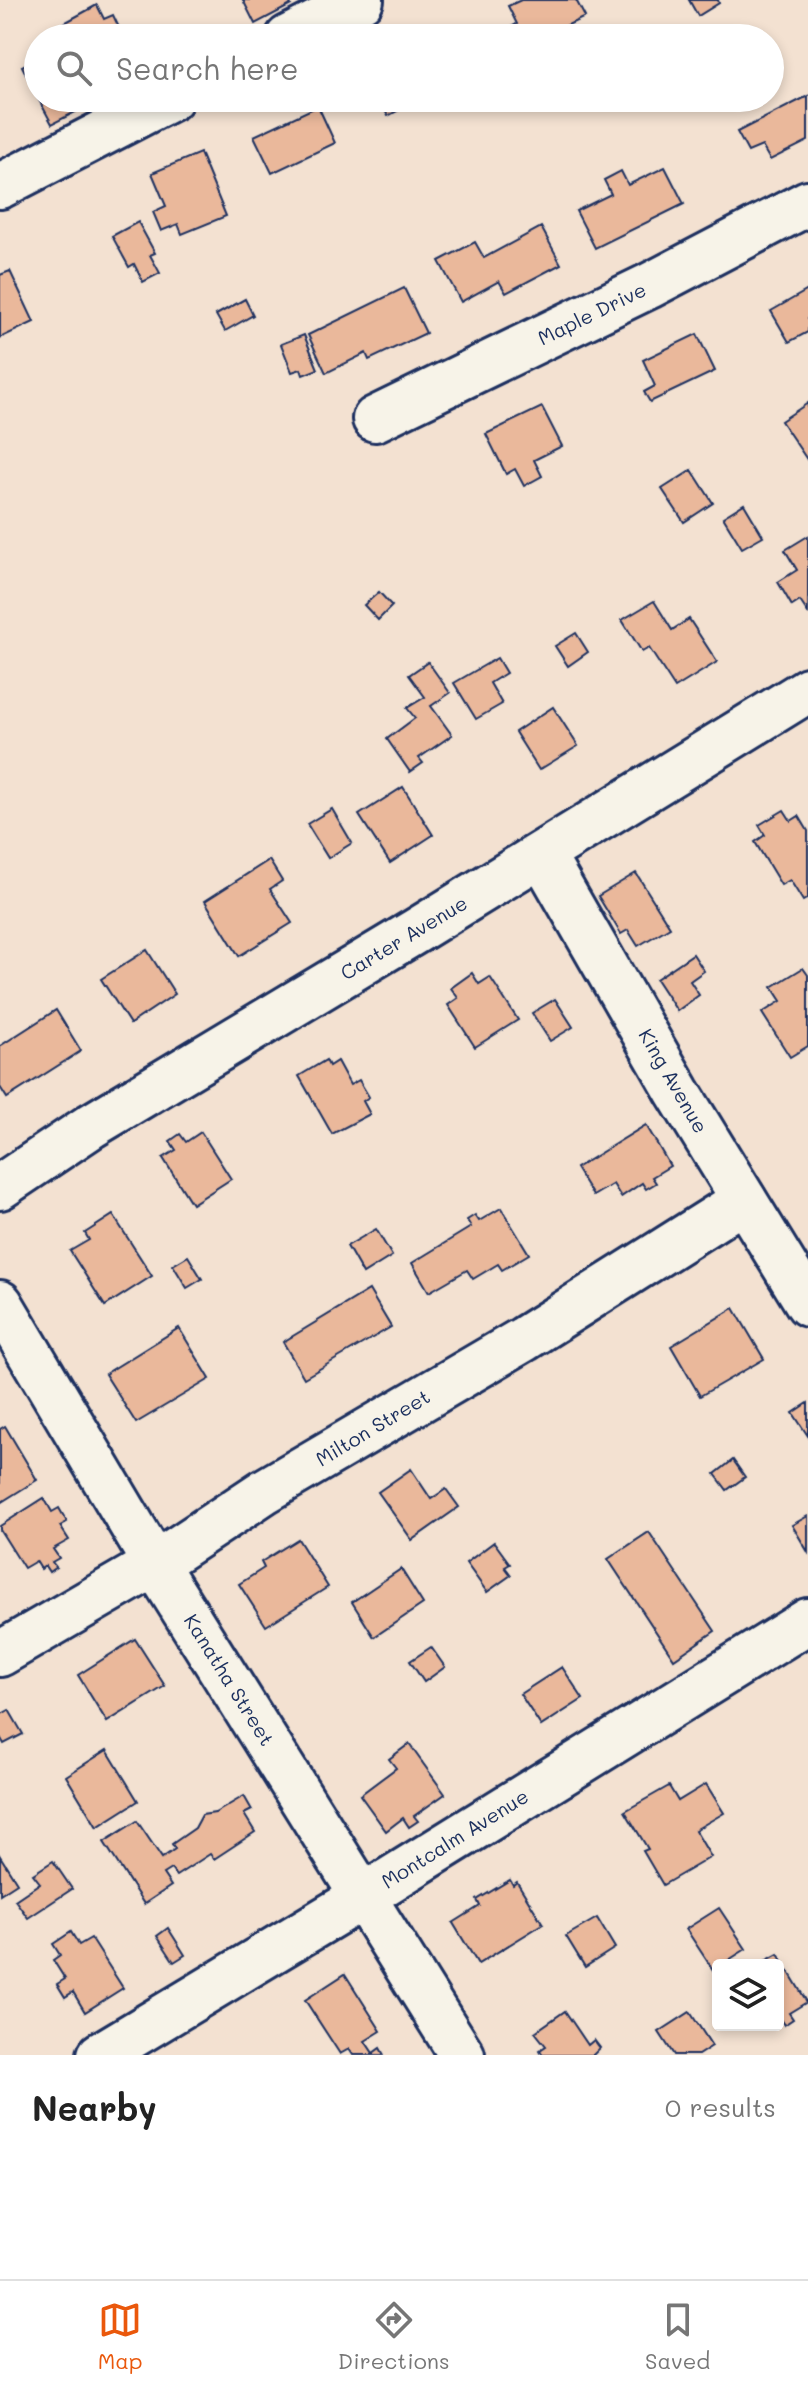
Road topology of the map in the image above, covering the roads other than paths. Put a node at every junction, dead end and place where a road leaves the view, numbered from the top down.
1 (361, 0) edge
2 (315, 24) edge
3 (144, 112) edge
4 (0, 186) edge
5 (808, 203) edge
6 (375, 419) dead end
7 (808, 690) edge
8 (542, 855) junction
9 (0, 1187) edge
10 (744, 1200) junction
11 (0, 1303) edge
12 (808, 1304) edge
13 (155, 1564) junction
14 (808, 1621) edge
15 (0, 1654) edge
16 (364, 1896) junction
17 (100, 2055) edge
18 (462, 2055) edge

1 - 2 street
3 - 4 street
5 - 6 street, Maple Drive
7 - 8 street, Carter Avenue
8 - 9 street, Carter Avenue
8 - 10 street, King Avenue
10 - 12 street, King Avenue
10 - 13 street, Milton Street
11 - 13 street, Kanatha Street
13 - 15 street, Milton Street
13 - 16 street, Kanatha Street
14 - 16 street, Montcalm Avenue
16 - 17 street, Montcalm Avenue
16 - 18 street, Kanatha Street

